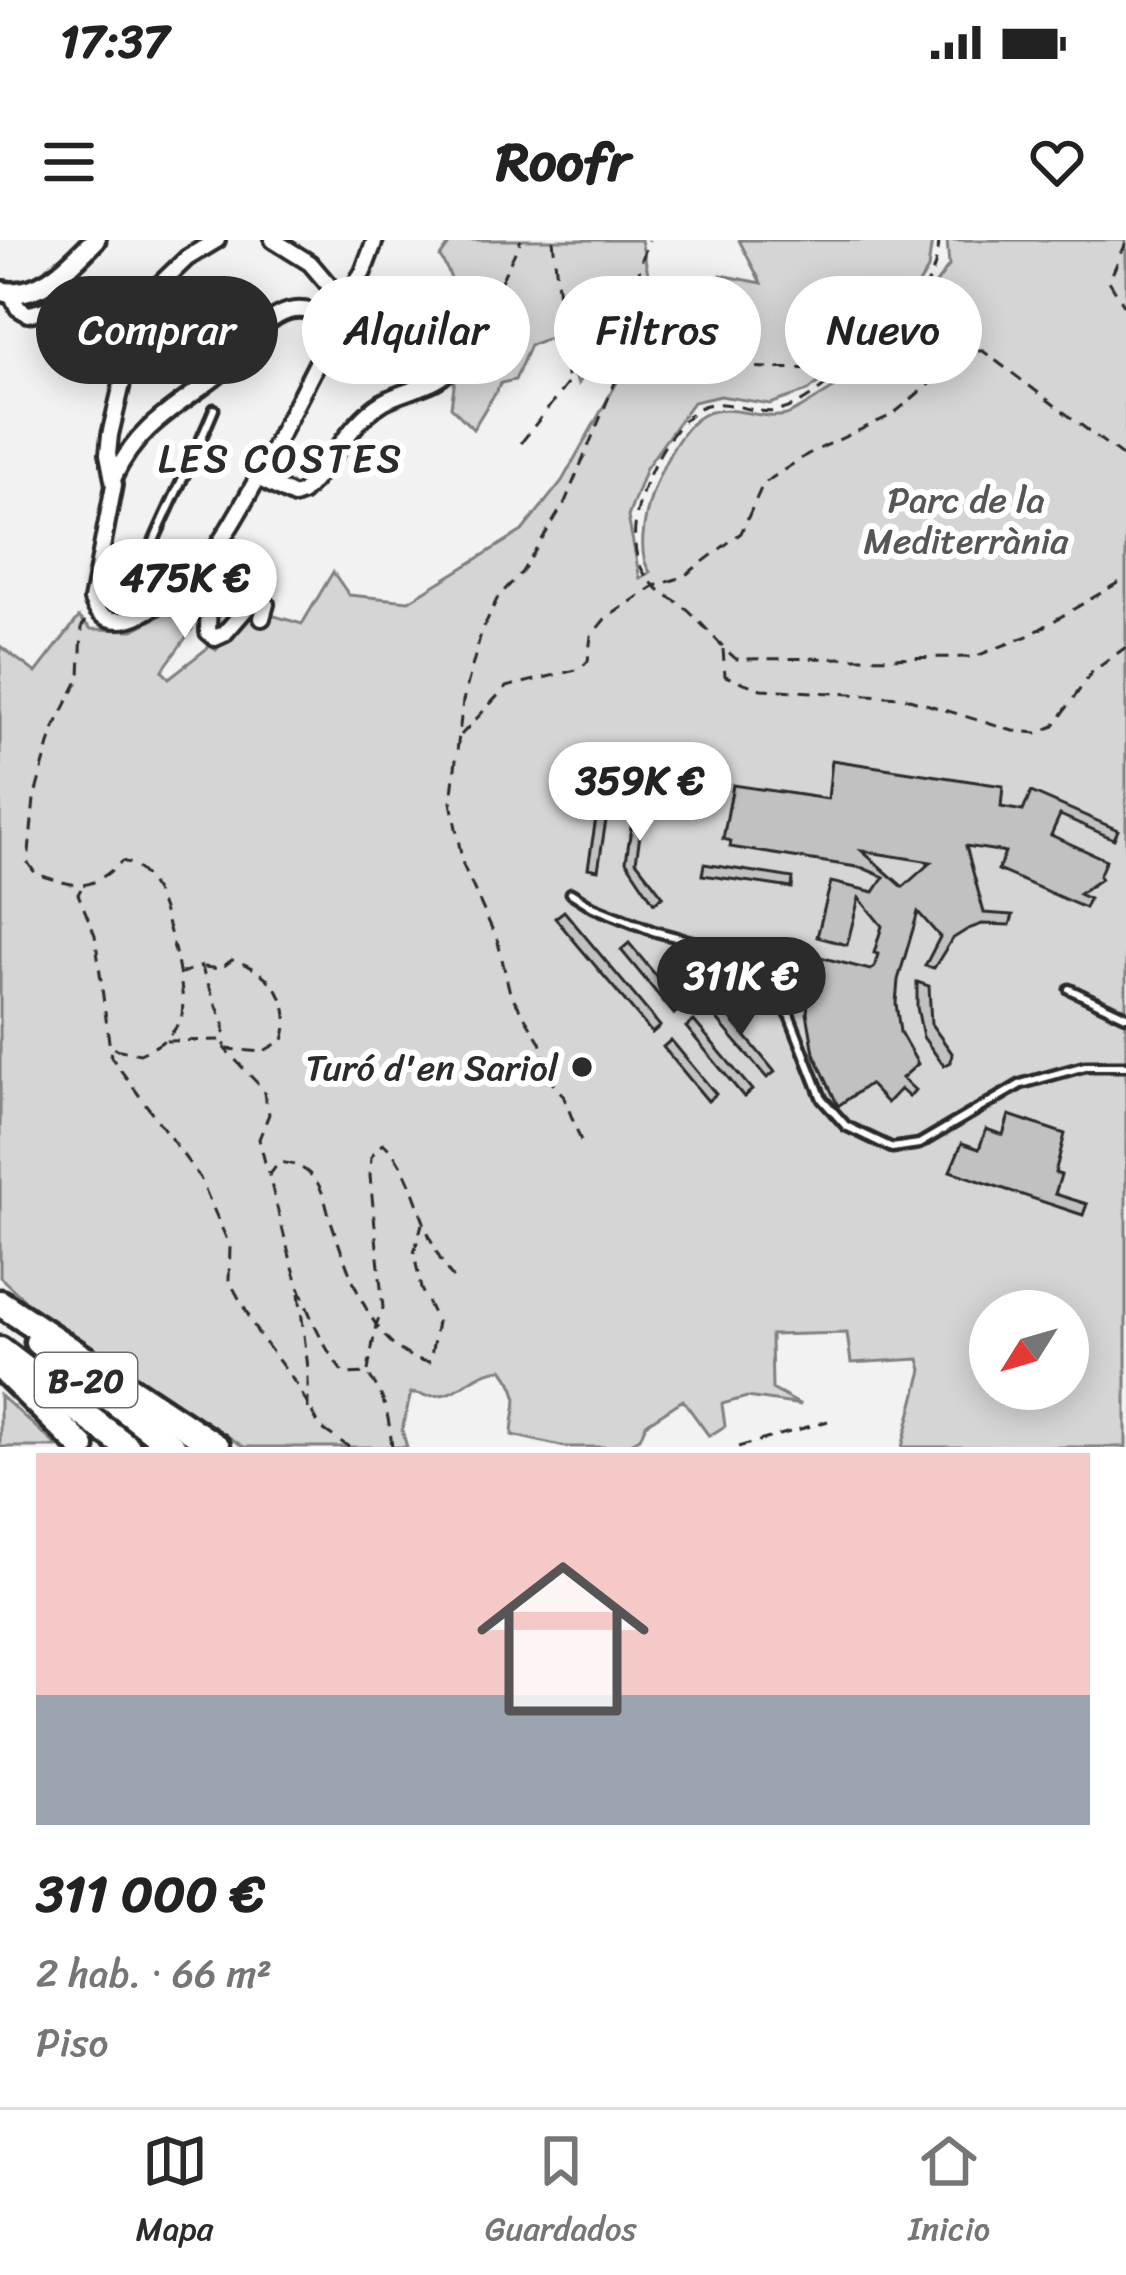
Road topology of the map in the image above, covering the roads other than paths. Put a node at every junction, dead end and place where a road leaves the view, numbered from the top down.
1 (95, 240) edge
2 (217, 240) edge
3 (273, 240) edge
4 (375, 240) edge
5 (168, 276) edge
6 (321, 276) edge
7 (361, 276) edge
8 (6, 292) edge
9 (36, 311) edge
10 (302, 311) edge
11 (122, 384) edge
12 (306, 384) edge
13 (434, 384) edge
14 (214, 409) dead end
15 (110, 435) junction
16 (131, 447) junction
17 (114, 477) junction
18 (256, 477) junction
19 (210, 556) junction
20 (262, 618) dead end
21 (127, 620) junction
22 (571, 893) dead end
23 (1069, 989) dead end
24 (1126, 1016) edge
25 (1126, 1066) edge
26 (0, 1307) edge
27 (0, 1350) edge
28 (0, 1366) edge
29 (82, 1447) edge
30 (127, 1447) edge
31 (173, 1447) edge
32 (217, 1447) edge

1 - 8 street
2 - 5 street
3 - 6 street
4 - 7 street
8 - 9 street
10 - 16 street
11 - 15 street
12 - 18 street
13 - 18 street
14 - 21 lane
15 - 16 street
15 - 17 street
16 - 17 street
17 - 21 street
18 - 19 street
19 - 20 street
19 - 21 street
22 - 25 lane
23 - 24 lane
26 - 31 highway, B-20
26 - 32 highway
27 - 30 highway, B-20
28 - 29 highway

